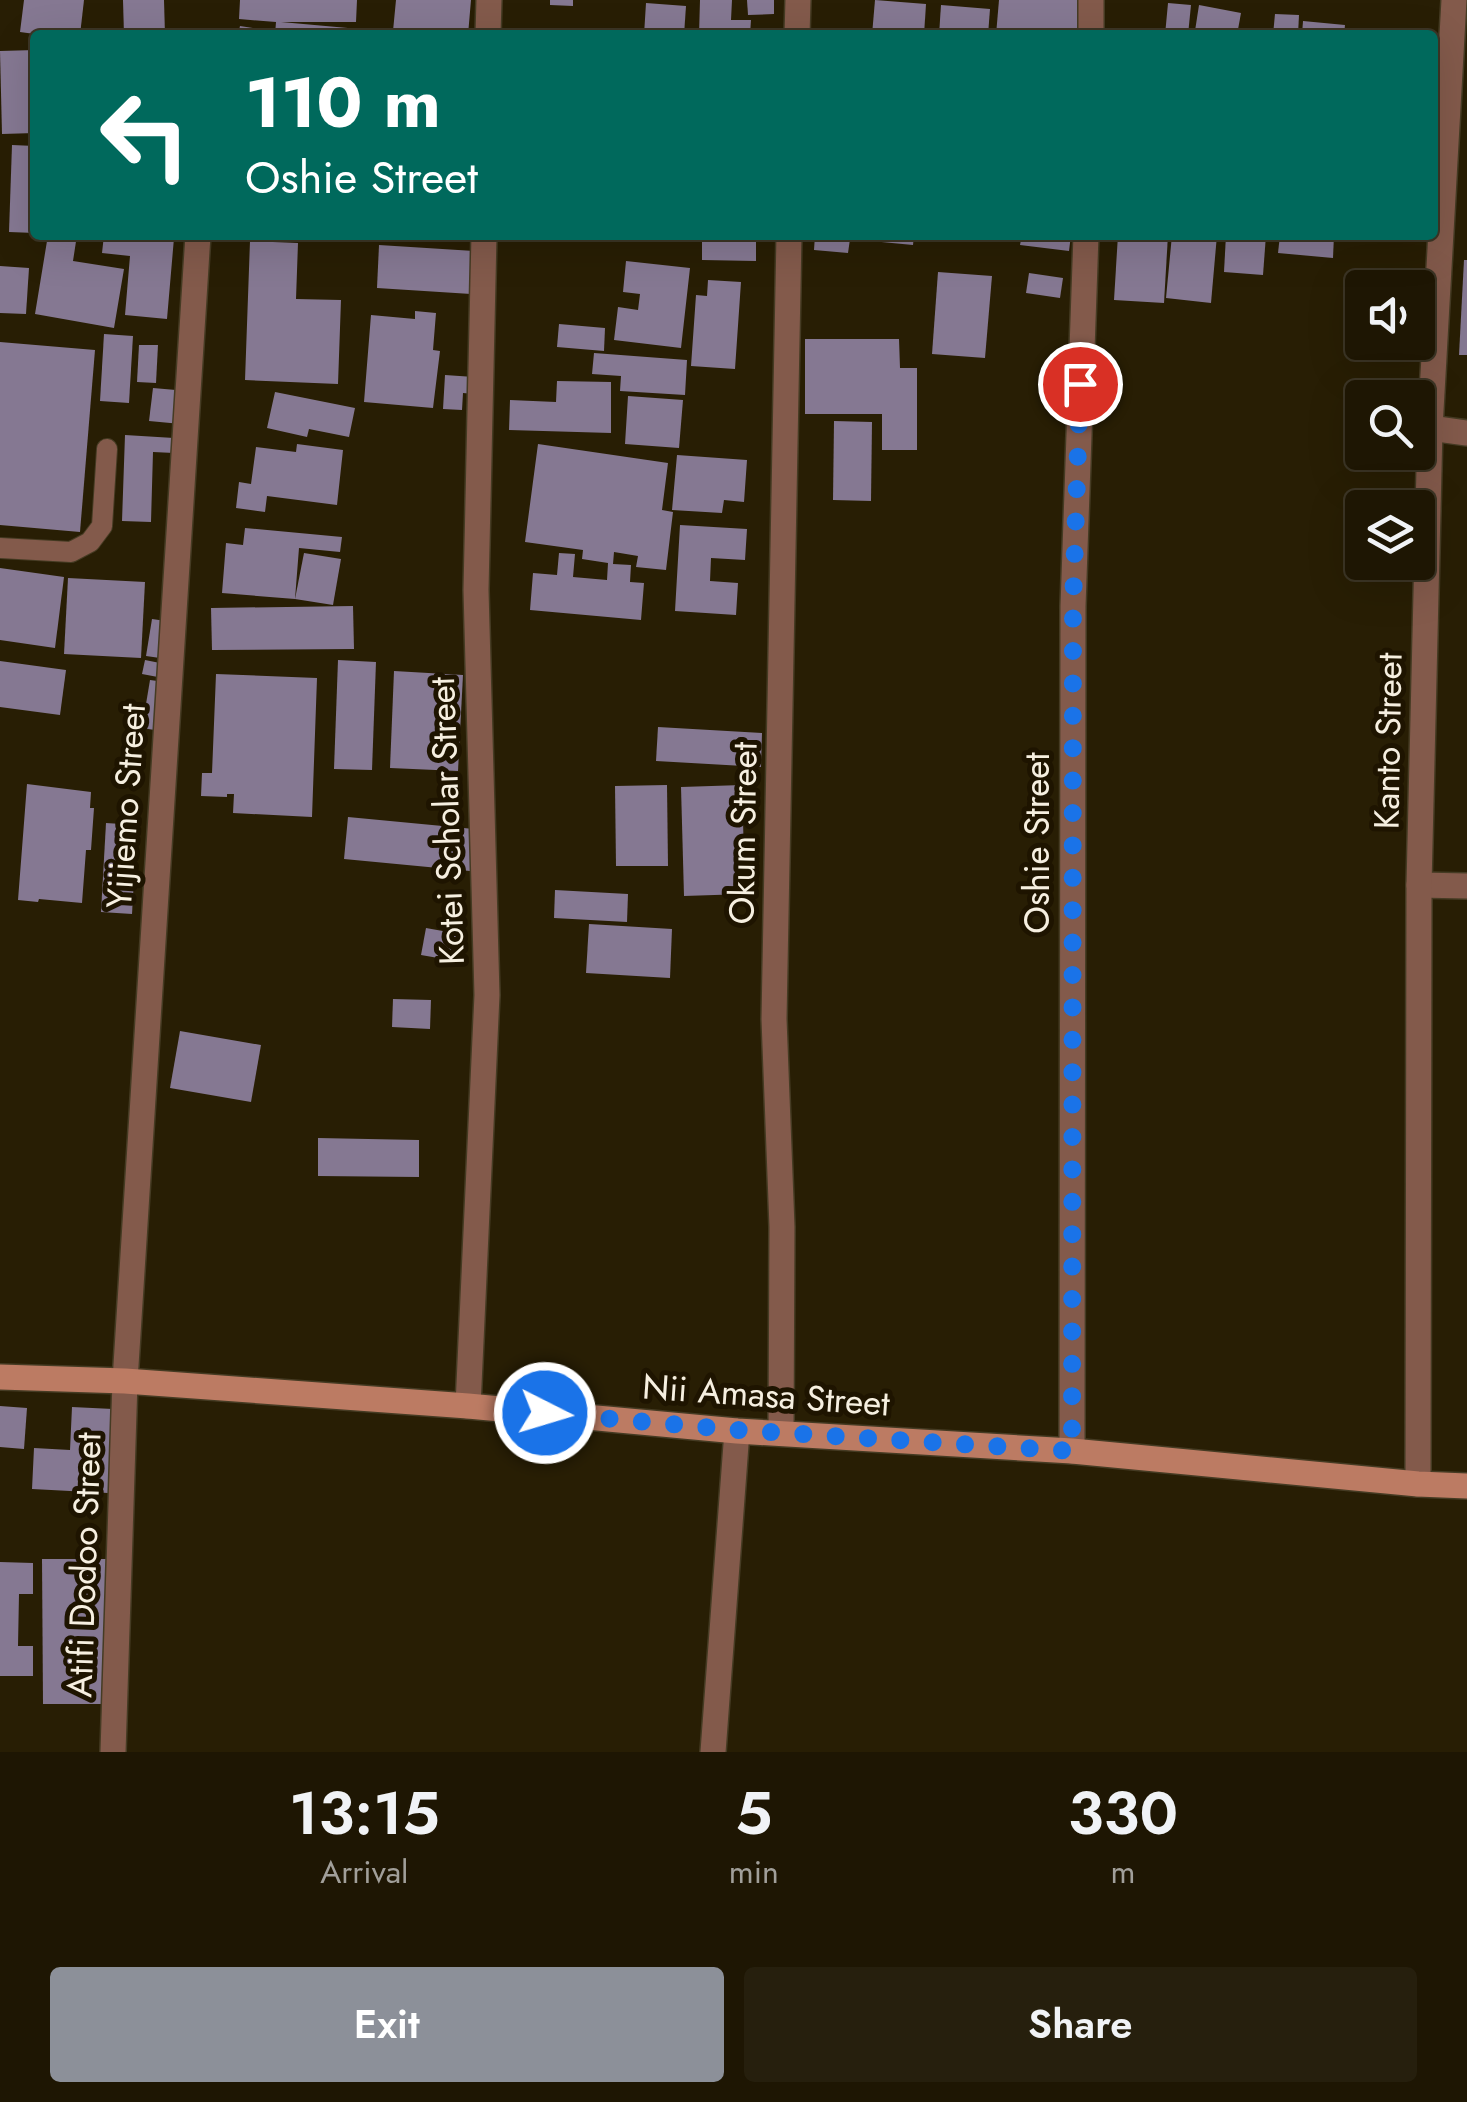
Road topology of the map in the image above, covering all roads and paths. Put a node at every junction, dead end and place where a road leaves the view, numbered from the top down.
1 (489, 0) edge
2 (798, 0) edge
3 (1092, 0) edge
4 (1454, 0) edge
5 (488, 30) edge
6 (797, 30) edge
7 (1090, 30) edge
8 (198, 240) edge
9 (484, 240) edge
10 (790, 240) edge
11 (1086, 240) edge
12 (1433, 380) edge
13 (1435, 429) edge
14 (1467, 433) edge
15 (107, 449) dead end
16 (1429, 470) edge
17 (0, 548) edge
18 (1419, 886) junction
19 (1467, 886) edge
20 (0, 1378) edge
21 (125, 1381) junction
22 (468, 1406) junction
23 (738, 1430) junction
24 (781, 1432) junction
25 (1072, 1451) junction
26 (1418, 1484) junction
27 (1467, 1486) edge
28 (113, 1752) edge
29 (713, 1752) edge

1 - 5 street
2 - 6 street
3 - 7 street
4 - 12 street, Kanto Street
8 - 21 street, Yijiemo Street
9 - 22 street, Kotei Scholar Street
10 - 24 street, Okum Street
11 - 25 street, Oshie Street
13 - 14 street
15 - 17 lane
16 - 18 street, Kanto Street
18 - 19 street
18 - 26 street, Kanto Street
20 - 21 street, Nii Amasa Street
21 - 22 street, Nii Amasa Street
21 - 28 street, Atifi Dodoo Street
22 - 23 street, Nii Amasa Street
23 - 24 street, Nii Amasa Street
23 - 29 street
24 - 25 street, Nii Amasa Street
25 - 26 street, Nii Amasa Street
26 - 27 street, Nii Amasa Street

